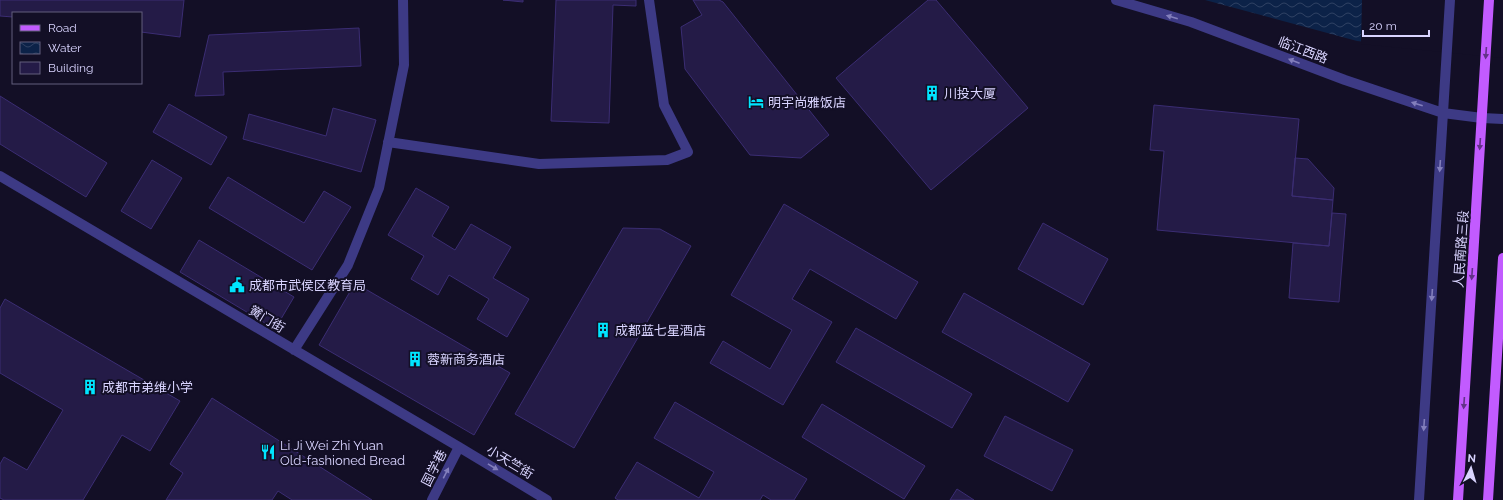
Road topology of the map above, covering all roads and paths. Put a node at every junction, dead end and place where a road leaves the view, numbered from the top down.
1 (403, 0) edge
2 (649, 0) edge
3 (1116, 0) edge
4 (1450, 0) edge
5 (1490, 0) edge
6 (1443, 113) junction
7 (1482, 118) junction
8 (1503, 119) edge
9 (388, 142) junction
10 (0, 176) edge
11 (1503, 258) edge
12 (294, 350) junction
13 (459, 447) junction
14 (432, 500) edge
15 (547, 500) edge
16 (1419, 500) edge
17 (1458, 500) edge
18 (1488, 500) edge

1 - 9 street
2 - 9 street
6 -> 3 street, 临江西路
4 - 6 street, 人民南路三段
5 -> 7 main road, 人民南路三段
6 - 7 street, 临江西路
6 -> 16 street, 人民南路三段
7 - 8 street, 临江西路
7 -> 17 main road, 人民南路三段
9 - 12 street
10 - 12 street, 黉门街
11 - 18 main road
12 - 13 street, 黉门街
14 -> 13 street, 国学巷
13 -> 15 street, 小天竺街

